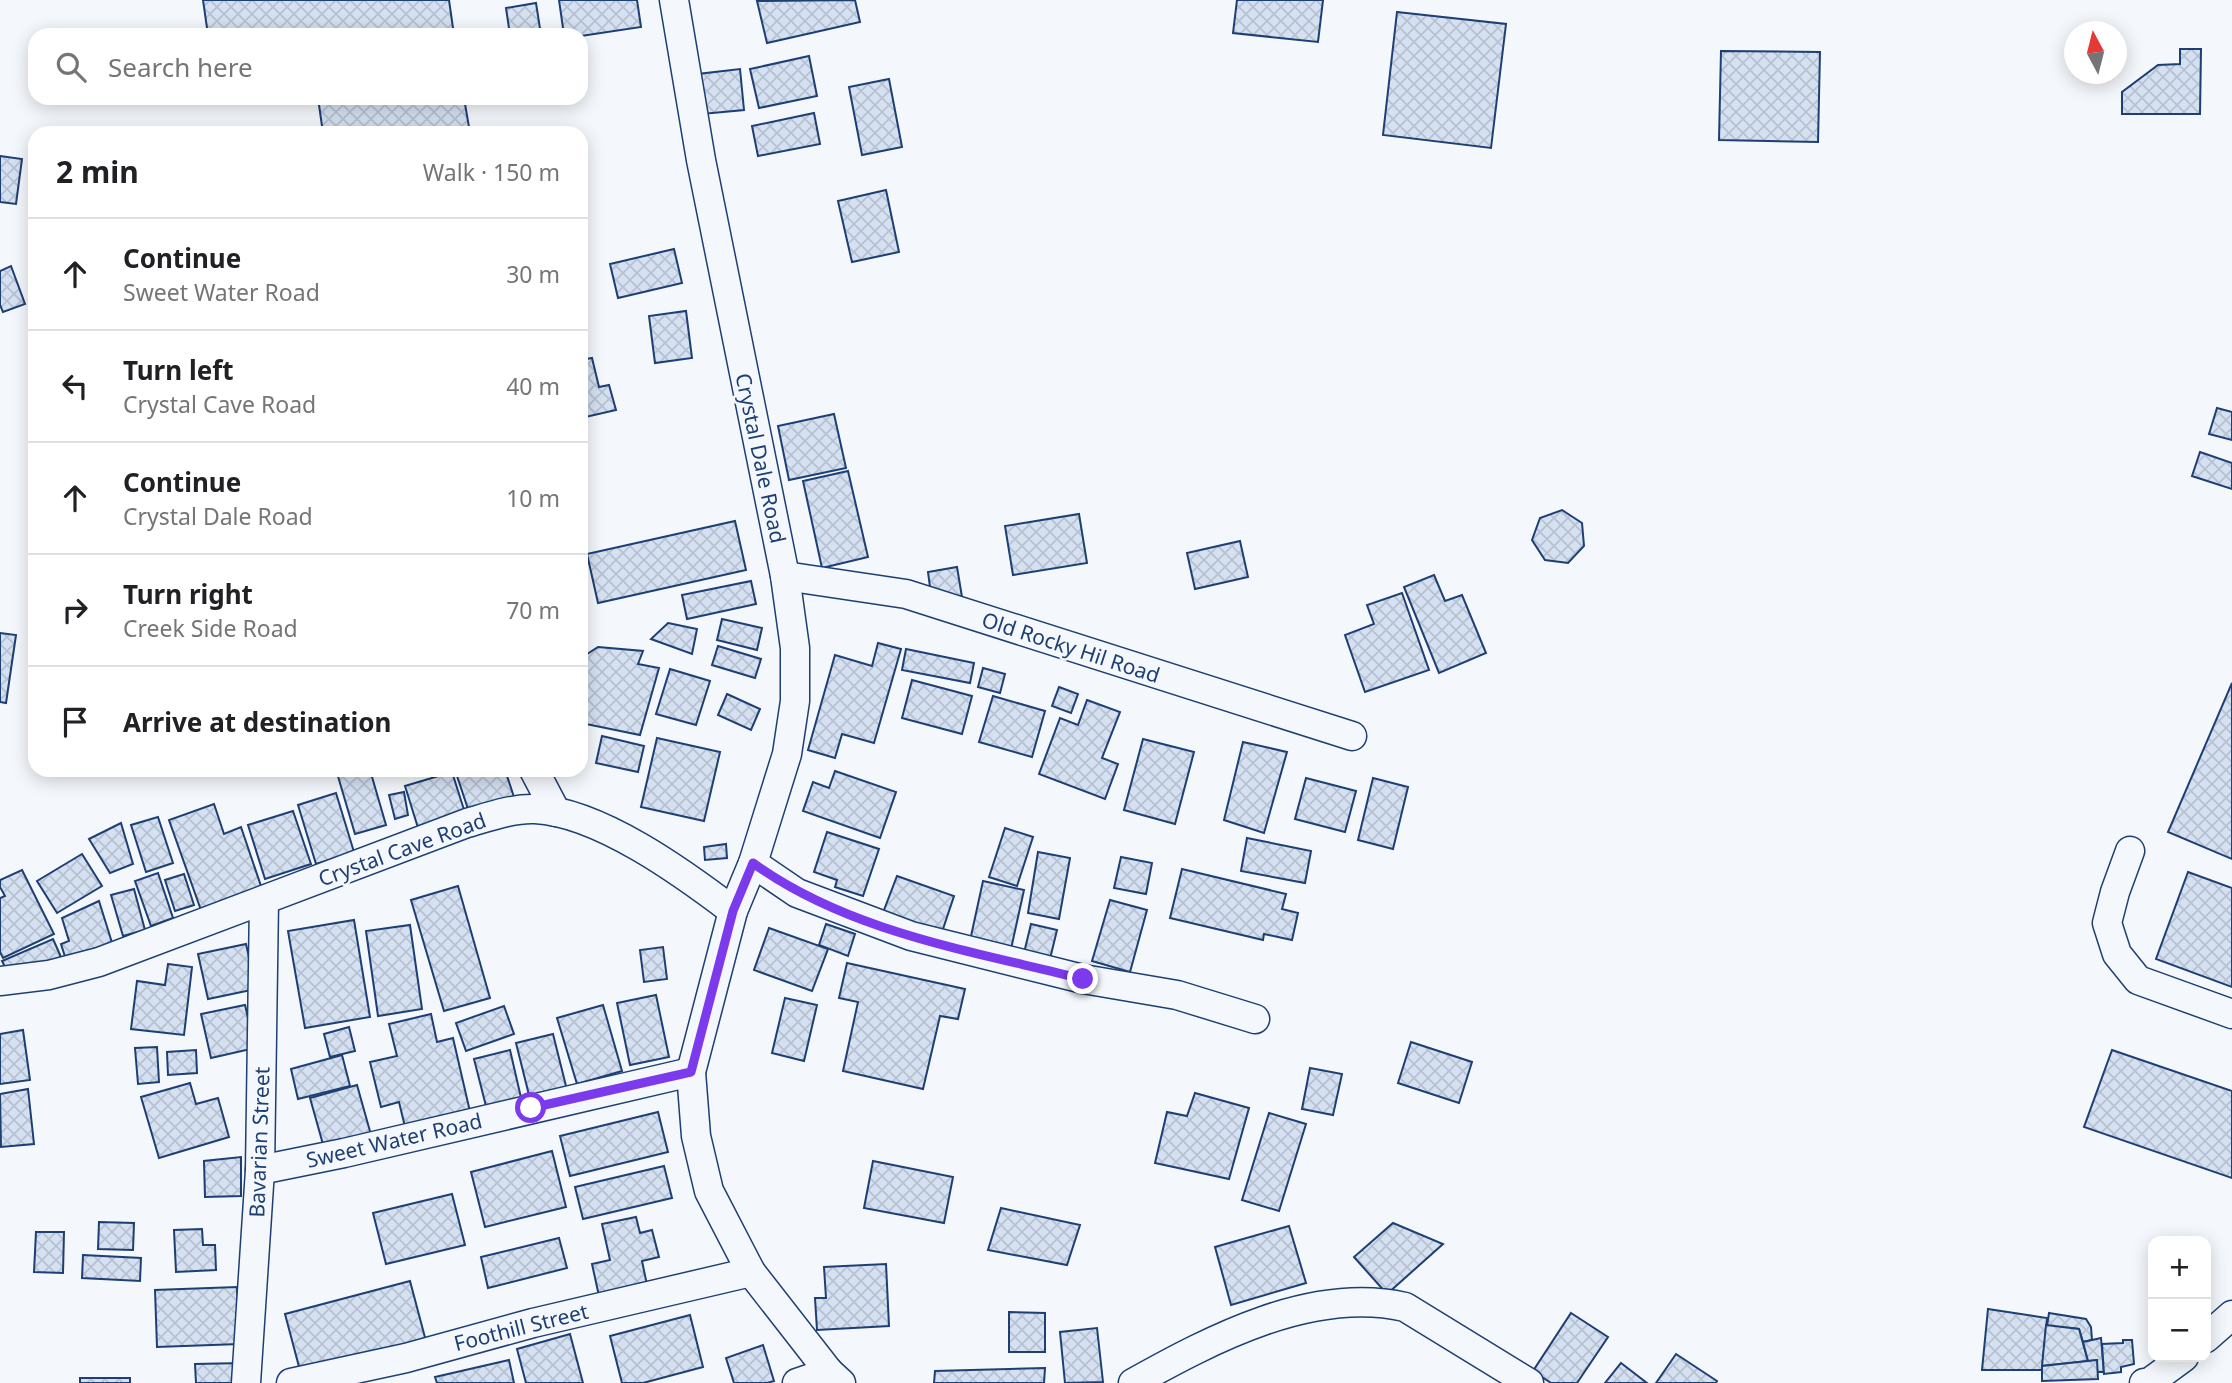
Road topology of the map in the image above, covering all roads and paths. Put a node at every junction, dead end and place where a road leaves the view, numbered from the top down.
1 (674, 0) edge
2 (785, 576) junction
3 (1353, 736) dead end
4 (537, 777) edge
5 (555, 813) junction
6 (2130, 851) dead end
7 (753, 863) junction
8 (264, 900) junction
9 (733, 911) junction
10 (0, 981) edge
11 (2232, 1014) edge
12 (1255, 1019) dead end
13 (691, 1072) junction
14 (260, 1170) junction
15 (751, 1272) junction
16 (2232, 1315) edge
17 (2211, 1334) edge
18 (2176, 1362) edge
19 (835, 1377) edge
20 (246, 1383) edge
21 (291, 1383) edge
22 (797, 1383) edge
23 (1133, 1383) edge
24 (1529, 1383) edge
25 (2144, 1383) edge

1 - 2 street, Crystal Dale Road
2 - 3 street, Old Rocky Hil Road
2 - 7 street, Crystal Dale Road
4 - 5 street
5 - 8 street, Crystal Cave Road
5 - 9 street, Crystal Cave Road
6 - 11 street
7 - 9 street, Crystal Dale Road
7 - 12 street
8 - 10 street, Crystal Cave Road
8 - 14 street, Bavarian Street
9 - 13 street
13 - 14 street, Sweet Water Road
13 - 15 street
14 - 20 street, Bavarian Street
15 - 19 street
15 - 21 street, Foothill Street
16 - 17 street
18 - 25 street
19 - 22 street
23 - 24 street

